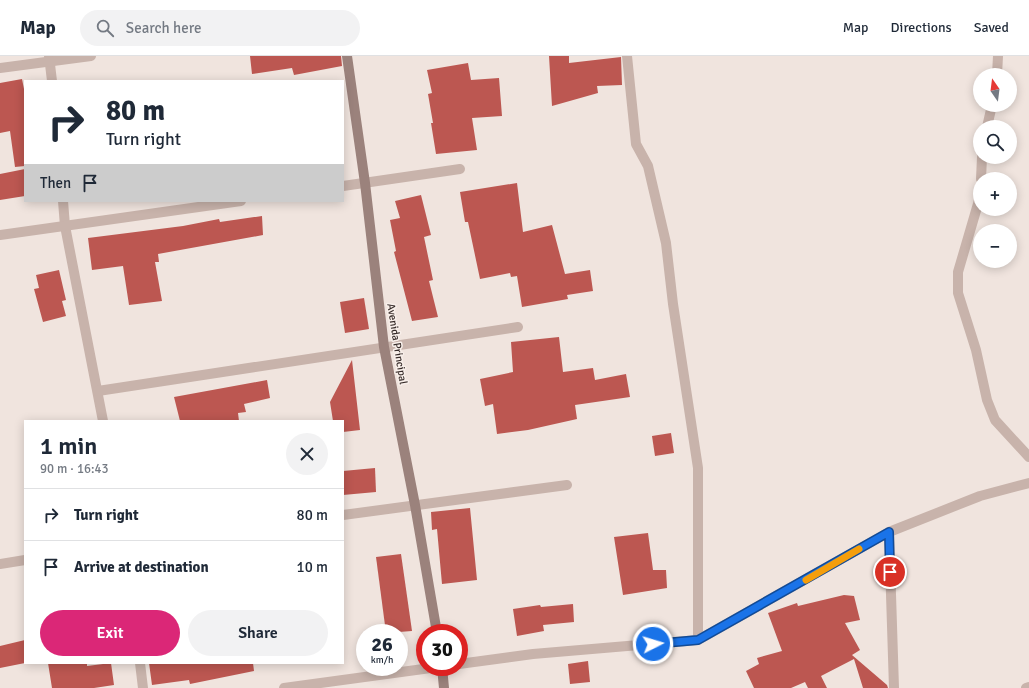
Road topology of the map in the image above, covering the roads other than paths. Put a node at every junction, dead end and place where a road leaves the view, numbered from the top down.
1 (91, 56) edge
2 (347, 56) edge
3 (627, 56) edge
4 (998, 56) edge
5 (49, 59) edge
6 (0, 68) edge
7 (997, 68) edge
8 (52, 80) edge
9 (460, 169) dead end
10 (365, 183) junction
11 (344, 186) edge
12 (63, 202) edge
13 (234, 202) edge
14 (974, 216) edge
15 (65, 226) junction
16 (0, 235) edge
17 (518, 327) dead end
18 (384, 347) junction
19 (98, 390) junction
20 (104, 420) edge
21 (1029, 458) edge
22 (1029, 483) edge
23 (568, 485) dead end
24 (415, 505) junction
25 (344, 515) edge
26 (889, 532) junction
27 (24, 560) edge
28 (0, 564) edge
29 (435, 624) edge
30 (698, 640) junction
31 (468, 663) edge
32 (140, 664) edge
33 (416, 670) edge
34 (443, 676) edge
35 (143, 688) edge
36 (284, 688) edge
37 (444, 688) edge
38 (894, 688) edge

1 - 5 street
2 - 10 street, Avenida Principal
3 - 30 street
4 - 7 street
5 - 6 street
5 - 8 street
9 - 10 street
10 - 11 street
10 - 18 street, Avenida Principal
12 - 15 street
13 - 15 street
14 - 21 street
15 - 16 street
15 - 19 street
17 - 18 street
18 - 19 street
18 - 24 street, Avenida Principal
19 - 20 street
22 - 26 street
23 - 24 street
24 - 25 street
24 - 29 street, Avenida Principal
26 - 30 street
26 - 38 street
27 - 28 street
30 - 31 street
32 - 35 street
33 - 36 street
34 - 37 street

